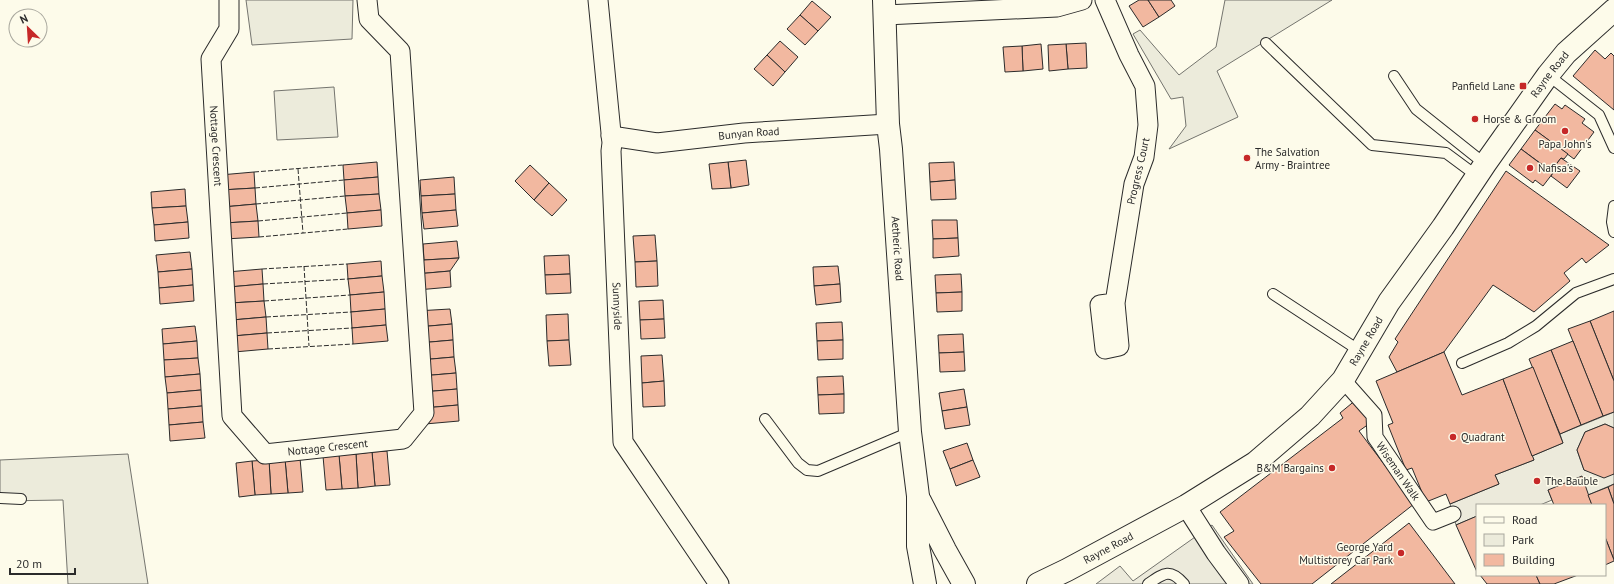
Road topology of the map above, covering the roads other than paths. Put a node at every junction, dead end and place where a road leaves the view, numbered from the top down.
1 (229, 0) edge
2 (367, 0) edge
3 (598, 0) edge
4 (1082, 0) edge
5 (1105, 0) edge
6 (884, 8) edge
7 (1614, 10) edge
8 (1266, 43) dead end
9 (1548, 75) junction
10 (1394, 76) dead end
11 (888, 124) junction
12 (611, 136) junction
13 (1614, 148) edge
14 (1481, 170) junction
15 (1614, 206) edge
16 (1614, 232) edge
17 (1614, 279) edge
18 (1273, 294) dead end
19 (1115, 303) dead end
20 (1360, 351) junction
21 (1462, 363) dead end
22 (1343, 380) junction
23 (765, 419) dead end
24 (910, 432) junction
25 (918, 496) junction
26 (0, 498) edge
27 (21, 498) dead end
28 (1186, 506) junction
29 (1453, 514) dead end
30 (719, 584) edge
31 (925, 584) edge
32 (964, 584) edge
33 (1038, 584) edge
34 (1148, 584) edge
35 (1184, 584) edge
36 (1239, 584) edge

1 - 2 street, Nottage Crescent
3 - 12 street, Sunnyside
4 - 6 street
5 - 19 street, Progress Court
6 - 11 main road, Aetheric Road
7 - 9 main road, Rayne Road
8 - 14 lane
9 - 13 lane
9 - 14 main road, Rayne Road
10 - 14 lane
11 - 12 street, Bunyan Road
11 - 24 main road, Aetheric Road
12 - 30 street, Sunnyside
14 - 20 main road, Rayne Road
15 - 16 lane
17 - 21 lane
18 - 20 lane
20 - 22 main road, Rayne Road
22 - 28 main road, Rayne Road
22 - 29 street, Wiseman Walk
23 - 24 lane
24 - 25 main road, Aetheric Road
25 - 31 main road, Aetheric Road
25 - 32 main road, Aetheric Road
26 - 27 lane
28 - 33 main road, Rayne Road
28 - 36 street
34 - 35 lane

